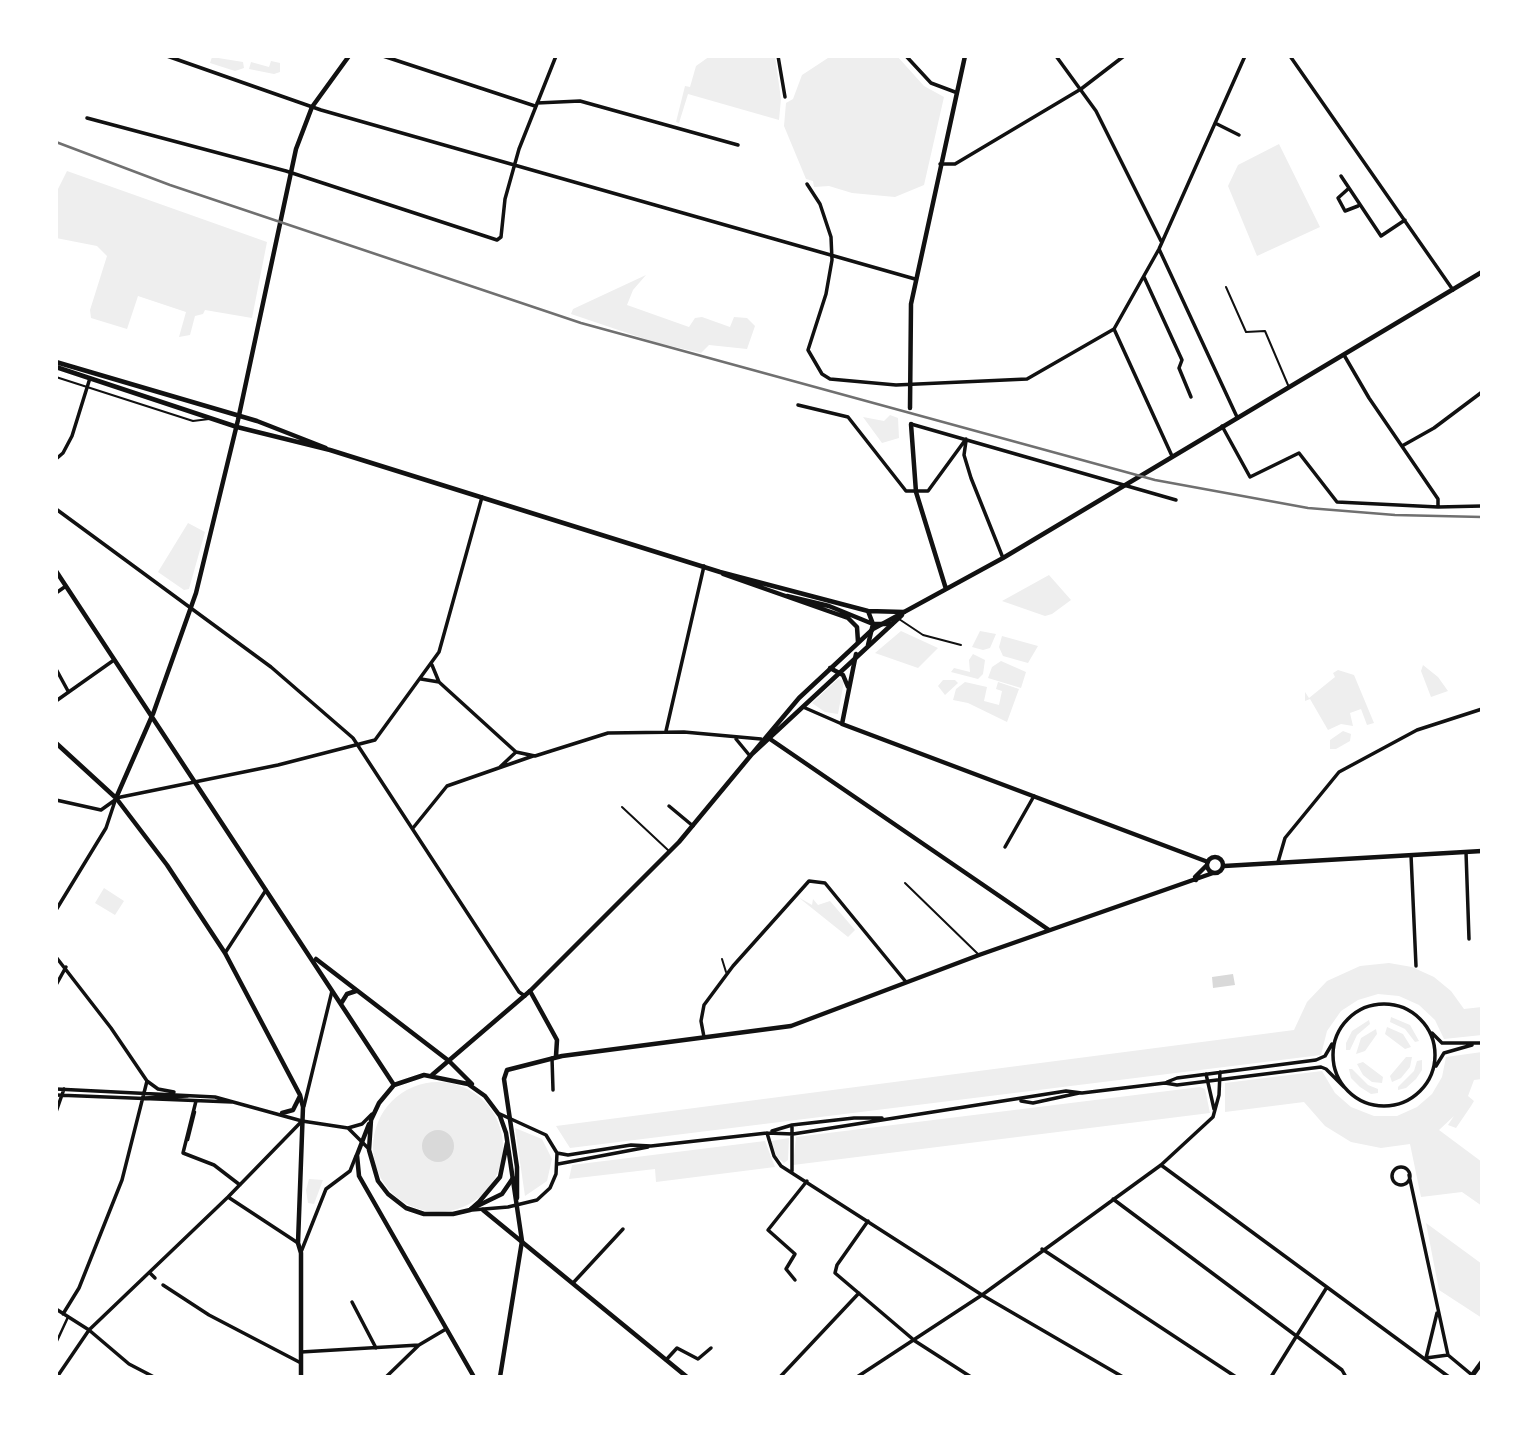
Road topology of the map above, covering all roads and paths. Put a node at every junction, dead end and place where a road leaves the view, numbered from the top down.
1 (167, 56) edge
2 (349, 56) edge
3 (383, 56) edge
4 (556, 56) edge
5 (778, 56) edge
6 (906, 56) edge
7 (965, 56) edge
8 (1056, 56) edge
9 (1124, 56) edge
10 (1245, 56) edge
11 (1290, 56) edge
12 (1081, 89) junction
13 (955, 92) junction
14 (785, 97) dead end
15 (536, 105) junction
16 (312, 107) junction
17 (87, 118) dead end
18 (1215, 123) junction
19 (1239, 135) dead end
20 (738, 145) dead end
21 (940, 164) junction
22 (514, 165) junction
23 (290, 173) junction
24 (1341, 176) dead end
25 (807, 184) dead end
26 (1348, 189) junction
27 (1359, 205) junction
28 (1405, 220) junction
29 (1161, 241) junction
30 (1159, 248) junction
31 (832, 254) junction
32 (1482, 272) edge
33 (1144, 277) junction
34 (915, 279) junction
35 (1226, 287) dead end
36 (1452, 290) junction
37 (1114, 329) junction
38 (1343, 353) junction
39 (56, 362) edge
40 (56, 367) edge
41 (56, 377) edge
42 (90, 378) junction
43 (909, 384) junction
44 (1288, 385) junction
45 (88, 387) junction
46 (1482, 392) edge
47 (1191, 397) dead end
48 (798, 405) dead end
49 (910, 408) dead end
50 (239, 415) junction
51 (1237, 417) junction
52 (211, 418) junction
53 (911, 424) joint
54 (1222, 426) junction
55 (237, 427) junction
56 (967, 439) junction
57 (1402, 446) junction
58 (330, 450) junction
59 (1172, 456) junction
60 (56, 459) edge
61 (1128, 484) junction
62 (916, 492) junction
63 (482, 497) junction
64 (1176, 500) dead end
65 (1482, 506) edge
66 (1438, 507) junction
67 (56, 509) edge
68 (1003, 558) junction
69 (704, 566) junction
70 (56, 571) edge
71 (720, 572) junction
72 (66, 586) junction
73 (946, 589) junction
74 (56, 593) edge
75 (783, 595) junction
76 (192, 610) junction
77 (868, 611) junction
78 (905, 612) junction
79 (898, 619) junction
80 (880, 625) junction
81 (893, 625) junction
82 (873, 627) junction
83 (858, 642) junction
84 (868, 645) junction
85 (961, 645) dead end
86 (856, 654) junction
87 (114, 660) junction
88 (432, 665) junction
89 (830, 668) junction
90 (56, 669) edge
91 (837, 672) junction
92 (421, 679) junction
93 (439, 682) junction
94 (849, 688) junction
95 (68, 691) junction
96 (56, 701) edge
97 (801, 706) junction
98 (1482, 712) edge
99 (153, 714) junction
100 (777, 722) junction
101 (842, 724) junction
102 (666, 732) junction
103 (736, 739) junction
104 (761, 739) junction
105 (770, 739) junction
106 (56, 743) edge
107 (359, 745) junction
108 (516, 752) junction
109 (535, 755) junction
110 (751, 756) junction
111 (496, 771) junction
112 (196, 783) junction
113 (1034, 796) junction
114 (116, 798) junction
115 (56, 800) edge
116 (669, 806) dead end
117 (622, 807) dead end
118 (693, 826) junction
119 (413, 828) junction
120 (1005, 846) dead end
121 (1482, 851) edge
122 (669, 852) junction
123 (1466, 852) junction
124 (1412, 855) junction
125 (1278, 862) junction
126 (1208, 863) junction
127 (1224, 866) junction
128 (1213, 873) junction
129 (1196, 880) junction
130 (905, 883) dead end
131 (266, 888) junction
132 (58, 902) edge
133 (56, 910) edge
134 (1049, 930) junction
135 (1469, 939) dead end
136 (225, 953) junction
137 (311, 955) junction
138 (979, 955) junction
139 (56, 957) edge
140 (722, 959) dead end
141 (66, 967) junction
142 (1416, 967) dead end
143 (727, 973) junction
144 (906, 983) junction
145 (56, 985) edge
146 (333, 989) junction
147 (357, 991) junction
148 (530, 991) junction
149 (525, 996) junction
150 (342, 1002) junction
151 (1424, 1023) junction
152 (1337, 1034) junction
153 (704, 1037) junction
154 (1482, 1043) edge
155 (1474, 1044) junction
156 (553, 1058) junction
157 (449, 1061) junction
158 (1220, 1072) junction
159 (1206, 1074) junction
160 (432, 1075) junction
161 (1220, 1079) junction
162 (1429, 1080) junction
163 (1206, 1081) junction
164 (147, 1082) junction
165 (1165, 1083) junction
166 (394, 1085) junction
167 (1344, 1087) junction
168 (56, 1089) edge
169 (64, 1090) junction
170 (478, 1090) junction
171 (553, 1090) dead end
172 (142, 1093) junction
173 (190, 1094) junction
174 (59, 1095) edge
175 (300, 1095) junction
176 (142, 1099) junction
177 (197, 1102) junction
178 (234, 1102) junction
179 (303, 1107) junction
180 (497, 1111) junction
181 (1214, 1111) junction
182 (56, 1112) edge
183 (282, 1114) junction
184 (372, 1117) junction
185 (885, 1118) junction
186 (511, 1119) junction
187 (302, 1121) junction
188 (792, 1125) junction
189 (348, 1128) junction
190 (767, 1133) junction
191 (793, 1133) junction
192 (361, 1140) junction
193 (507, 1143) junction
194 (651, 1146) junction
195 (369, 1150) junction
196 (557, 1153) junction
197 (356, 1154) junction
198 (558, 1164) junction
199 (1161, 1165) junction
200 (517, 1167) junction
201 (792, 1171) junction
202 (1409, 1175) junction
203 (236, 1180) dead end
204 (512, 1180) junction
205 (807, 1181) junction
206 (240, 1185) junction
207 (228, 1197) junction
208 (1113, 1199) junction
209 (518, 1205) junction
210 (470, 1210) junction
211 (483, 1210) junction
212 (868, 1221) junction
213 (624, 1229) dead end
214 (522, 1241) junction
215 (298, 1243) junction
216 (1042, 1249) junction
217 (300, 1253) junction
218 (150, 1273) junction
219 (155, 1278) dead end
220 (794, 1280) dead end
221 (573, 1283) junction
222 (163, 1285) dead end
223 (1327, 1287) junction
224 (859, 1293) junction
225 (982, 1295) junction
226 (352, 1303) dead end
227 (56, 1309) edge
228 (1437, 1310) junction
229 (66, 1316) junction
230 (446, 1329) junction
231 (89, 1330) junction
232 (1296, 1337) junction
233 (915, 1341) junction
234 (56, 1343) edge
235 (419, 1345) junction
236 (376, 1348) junction
237 (710, 1348) dead end
238 (301, 1352) junction
239 (1448, 1355) junction
240 (1426, 1358) junction
241 (666, 1360) junction
242 (1482, 1362) edge
243 (301, 1363) junction
244 (1471, 1376) edge
245 (57, 1377) edge
246 (154, 1377) edge
247 (302, 1377) edge
248 (386, 1377) edge
249 (474, 1377) edge
250 (500, 1377) edge
251 (687, 1377) edge
252 (780, 1377) edge
253 (857, 1377) edge
254 (971, 1377) edge
255 (1123, 1377) edge
256 (1236, 1377) edge
257 (1271, 1377) edge
258 (1346, 1377) edge
259 (1449, 1377) edge

1 - 16 street
2 - 16 street
3 - 15 street
4 - 15 street
5 - 14 street
6 - 13 street
7 - 13 street
8 - 12 street
9 - 12 street
10 - 18 street
11 - 28 street
12 - 21 street
12 - 29 street
13 - 21 street
15 - 20 street
15 - 22 street
16 - 22 street
16 - 23 street
17 - 23 street
18 - 19 street
18 - 29 street
21 - 34 street
22 - 23 street
22 - 31 street
23 - 50 street
24 - 26 street
25 - 31 street
26 - 27 street
26 - 27 street
27 - 28 street
28 - 36 street
29 - 30 street
30 - 33 street
30 - 51 street
31 - 34 street
31 - 43 street
32 - 36 street
33 - 37 street
33 - 47 street
34 - 43 street
35 - 44 lane
36 - 38 street
37 - 43 street
37 - 59 street
38 - 44 street
38 - 57 street
39 - 50 street
40 - 42 street
41 - 45 lane
42 - 45 street
42 - 52 street
43 - 49 street
44 - 51 street
45 - 52 lane
45 - 60 street
46 - 57 street
48 - 62 street
50 - 55 street
50 - 58 street
51 - 54 street
52 - 55 street
53 - 56 street
53 - 62 street
54 - 59 street
54 - 66 street
55 - 58 street
55 - 76 street
56 - 61 street
56 - 62 street
56 - 68 street
57 - 66 street
58 - 63 street
59 - 61 street
61 - 64 street
61 - 68 street
62 - 73 street
63 - 69 street
63 - 88 street
65 - 66 street
67 - 76 street
68 - 73 street
69 - 71 street
69 - 102 street
70 - 72 street
71 - 75 street
71 - 77 street
72 - 74 street
72 - 87 street
73 - 78 street
75 - 82 street
75 - 83 street
76 - 99 street
76 - 107 street
77 - 78 street
77 - 82 street
78 - 79 street
78 - 80 street
79 - 81 street
79 - 85 lane
80 - 81 street
80 - 82 street
81 - 84 street
82 - 83 street
82 - 84 street
83 - 89 street
84 - 86 street
86 - 91 street
86 - 94 street
87 - 95 street
87 - 99 street
88 - 92 street
88 - 93 street
89 - 91 street
89 - 100 street
90 - 95 street
91 - 94 street
91 - 97 street
92 - 93 street
92 - 107 street
93 - 108 street
94 - 101 street
95 - 96 street
97 - 101 street
97 - 105 street
98 - 125 street
99 - 112 street
99 - 114 street
100 - 104 street
100 - 105 street
101 - 113 street
102 - 103 street
102 - 109 street
103 - 104 street
103 - 110 street
104 - 110 street
105 - 110 street
105 - 134 street
106 - 114 street
107 - 112 street
107 - 119 street
108 - 109 street
108 - 111 street
109 - 111 street
110 - 118 street
111 - 119 street
112 - 114 street
112 - 131 street
113 - 120 street
113 - 126 street
114 - 115 street
114 - 132 street
114 - 136 street
116 - 118 street
117 - 122 lane
118 - 122 street
119 - 149 street
121 - 123 street
122 - 148 street
123 - 124 street
123 - 135 street
124 - 125 street
124 - 142 street
125 - 127 street
126 - 127 street
126 - 128 street
126 - 129 street
127 - 128 street
128 - 129 street
129 - 134 street
130 - 138 lane
131 - 136 street
131 - 137 street
132 - 133 street
134 - 138 street
136 - 175 street
137 - 146 street
137 - 147 street
138 - 144 street
139 - 141 street
140 - 143 lane
141 - 145 street
141 - 164 street
143 - 144 street
143 - 153 street
144 - 153 street
146 - 150 street
146 - 179 street
147 - 150 street
147 - 157 street
148 - 149 street
148 - 156 street
149 - 157 street
150 - 166 street
151 - 152 street
151 - 155 street
151 - 162 street
152 - 158 street
152 - 167 street
153 - 156 street
154 - 155 street
155 - 162 street
156 - 171 street
156 - 186 street
157 - 160 street
157 - 170 street
158 - 159 street
158 - 161 street
159 - 163 street
159 - 165 street
160 - 166 street
160 - 170 street
161 - 163 street
161 - 167 street
161 - 181 street
162 - 167 street
163 - 165 street
163 - 181 street
164 - 172 street
164 - 173 street
165 - 185 street
166 - 184 street
168 - 169 street
169 - 172 street
169 - 174 street
170 - 180 street
172 - 173 street
172 - 176 street
173 - 176 street
173 - 178 street
174 - 176 street
174 - 182 street
175 - 179 street
175 - 183 street
176 - 177 street
176 - 229 street
177 - 178 street
177 - 203 street
177 - 206 street
178 - 183 street
179 - 187 street
180 - 186 street
180 - 193 street
181 - 199 street
183 - 187 street
184 - 189 street
184 - 192 street
184 - 195 street
185 - 188 street
185 - 191 street
186 - 196 street
186 - 200 street
187 - 189 street
187 - 206 street
187 - 215 street
188 - 190 street
188 - 191 street
189 - 192 street
190 - 191 street
190 - 194 street
190 - 201 street
191 - 201 street
192 - 195 street
192 - 197 street
193 - 204 street
193 - 210 street
194 - 196 street
194 - 198 street
195 - 210 street
196 - 198 street
197 - 217 street
197 - 230 street
198 - 209 street
199 - 208 street
199 - 223 street
200 - 204 street
200 - 209 street
201 - 205 street
202 - 202 street
202 - 228 street
204 - 209 street
204 - 210 street
205 - 212 street
205 - 220 street
206 - 207 street
207 - 215 street
207 - 218 street
208 - 216 street
208 - 232 street
209 - 211 street
209 - 214 street
210 - 211 street
211 - 214 street
212 - 224 street
212 - 225 street
213 - 221 street
214 - 221 street
214 - 250 street
215 - 217 street
216 - 225 street
216 - 256 street
217 - 238 street
218 - 219 street
218 - 231 street
221 - 241 street
222 - 243 street
223 - 232 street
223 - 240 street
224 - 233 street
224 - 252 street
225 - 233 street
225 - 255 street
226 - 236 street
227 - 229 street
228 - 239 street
228 - 240 street
229 - 231 street
229 - 234 street
230 - 235 street
230 - 249 street
231 - 245 street
231 - 246 street
232 - 257 street
232 - 258 street
233 - 253 street
233 - 254 street
235 - 236 street
235 - 248 street
236 - 238 street
237 - 241 street
238 - 243 street
239 - 240 street
239 - 244 street
240 - 259 street
241 - 251 street
242 - 244 main road
243 - 247 street

